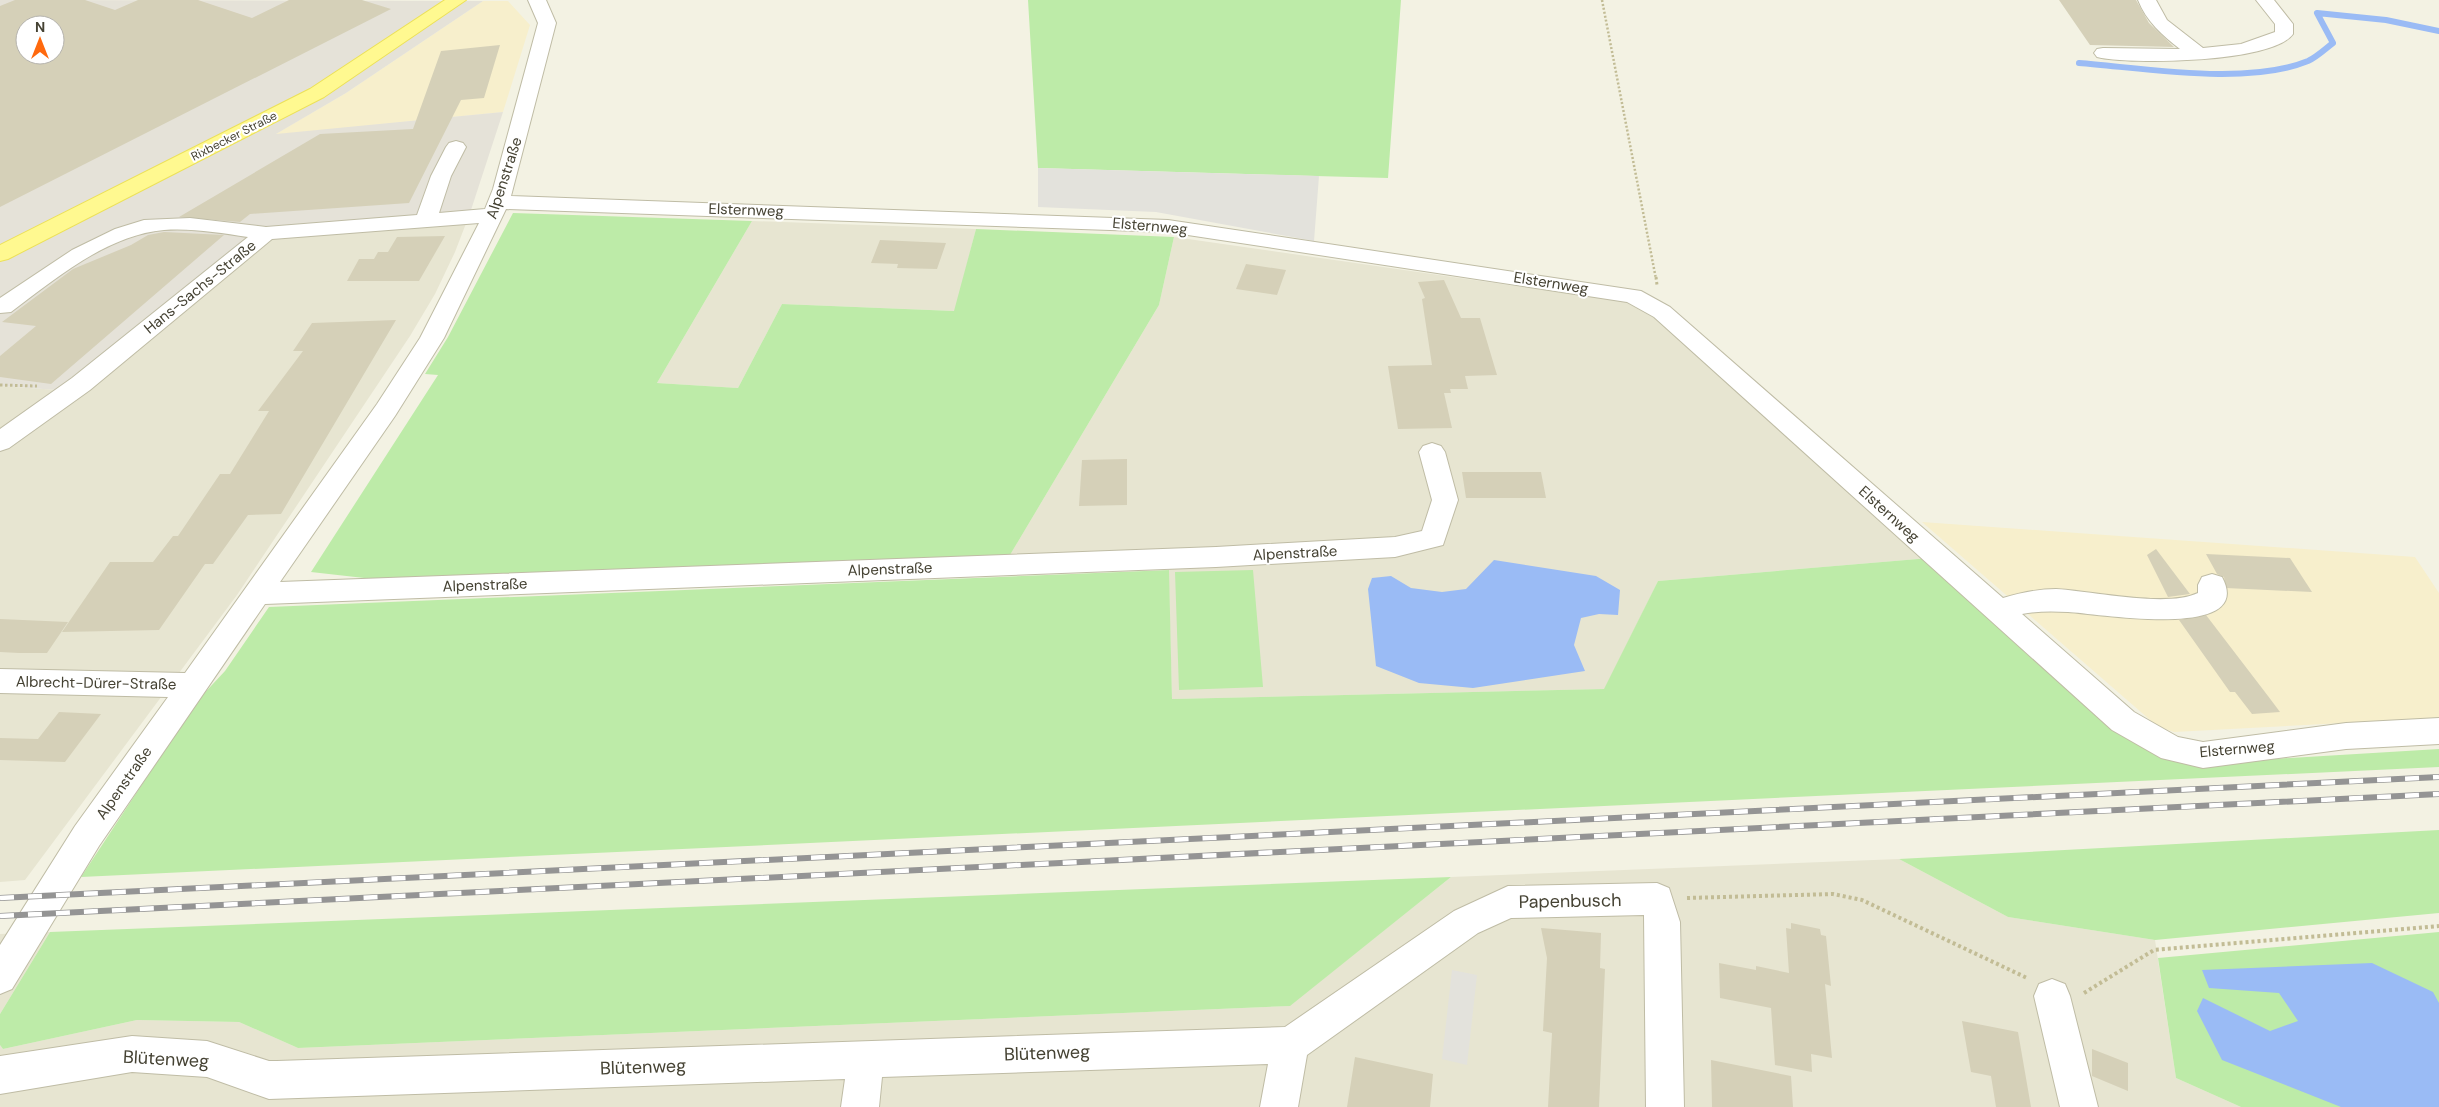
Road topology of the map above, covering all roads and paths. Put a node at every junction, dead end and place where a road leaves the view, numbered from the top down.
1 (457, 0) edge
2 (537, 0) edge
3 (1602, 0) edge
4 (2147, 0) edge
5 (2265, 0) edge
6 (2103, 53) dead end
7 (2200, 55) junction
8 (456, 147) dead end
9 (496, 209) junction
10 (426, 220) junction
11 (266, 233) junction
12 (0, 254) edge
13 (3, 307) dead end
14 (1662, 312) junction
15 (0, 442) edge
16 (1432, 452) dead end
17 (2212, 585) dead end
18 (256, 594) junction
19 (1998, 610) junction
20 (0, 681) edge
21 (191, 686) junction
22 (2439, 731) edge
23 (1657, 899) junction
24 (2439, 926) edge
25 (0, 977) edge
26 (2054, 1004) junction
27 (1290, 1045) junction
28 (866, 1059) junction
29 (0, 1075) edge
30 (860, 1107) edge
31 (1279, 1107) edge
32 (1664, 1107) edge
33 (2079, 1107) edge

1 - 12 main road, Rixbecker Straße
2 - 9 street, Alpenstraße
3 - 14 path
4 - 7 street
5 - 7 street
6 - 7 street
8 - 10 street
9 - 10 street, Hans-Sachs-Straße
9 - 14 street, Elsternweg
9 - 18 street, Alpenstraße
10 - 11 street, Hans-Sachs-Straße
11 - 13 street
11 - 15 street, Hans-Sachs-Straße
14 - 19 street, Elsternweg
16 - 18 street, Alpenstraße
17 - 19 street
18 - 21 street, Alpenstraße
19 - 22 street, Elsternweg
20 - 21 street, Albrecht-Dürer-Straße
21 - 25 street, Alpenstraße
23 - 26 path
23 - 27 street, Papenbusch
23 - 32 street
24 - 26 path
26 - 33 street
27 - 28 street, Blütenweg
27 - 31 street
28 - 29 street, Blütenweg
28 - 30 street

